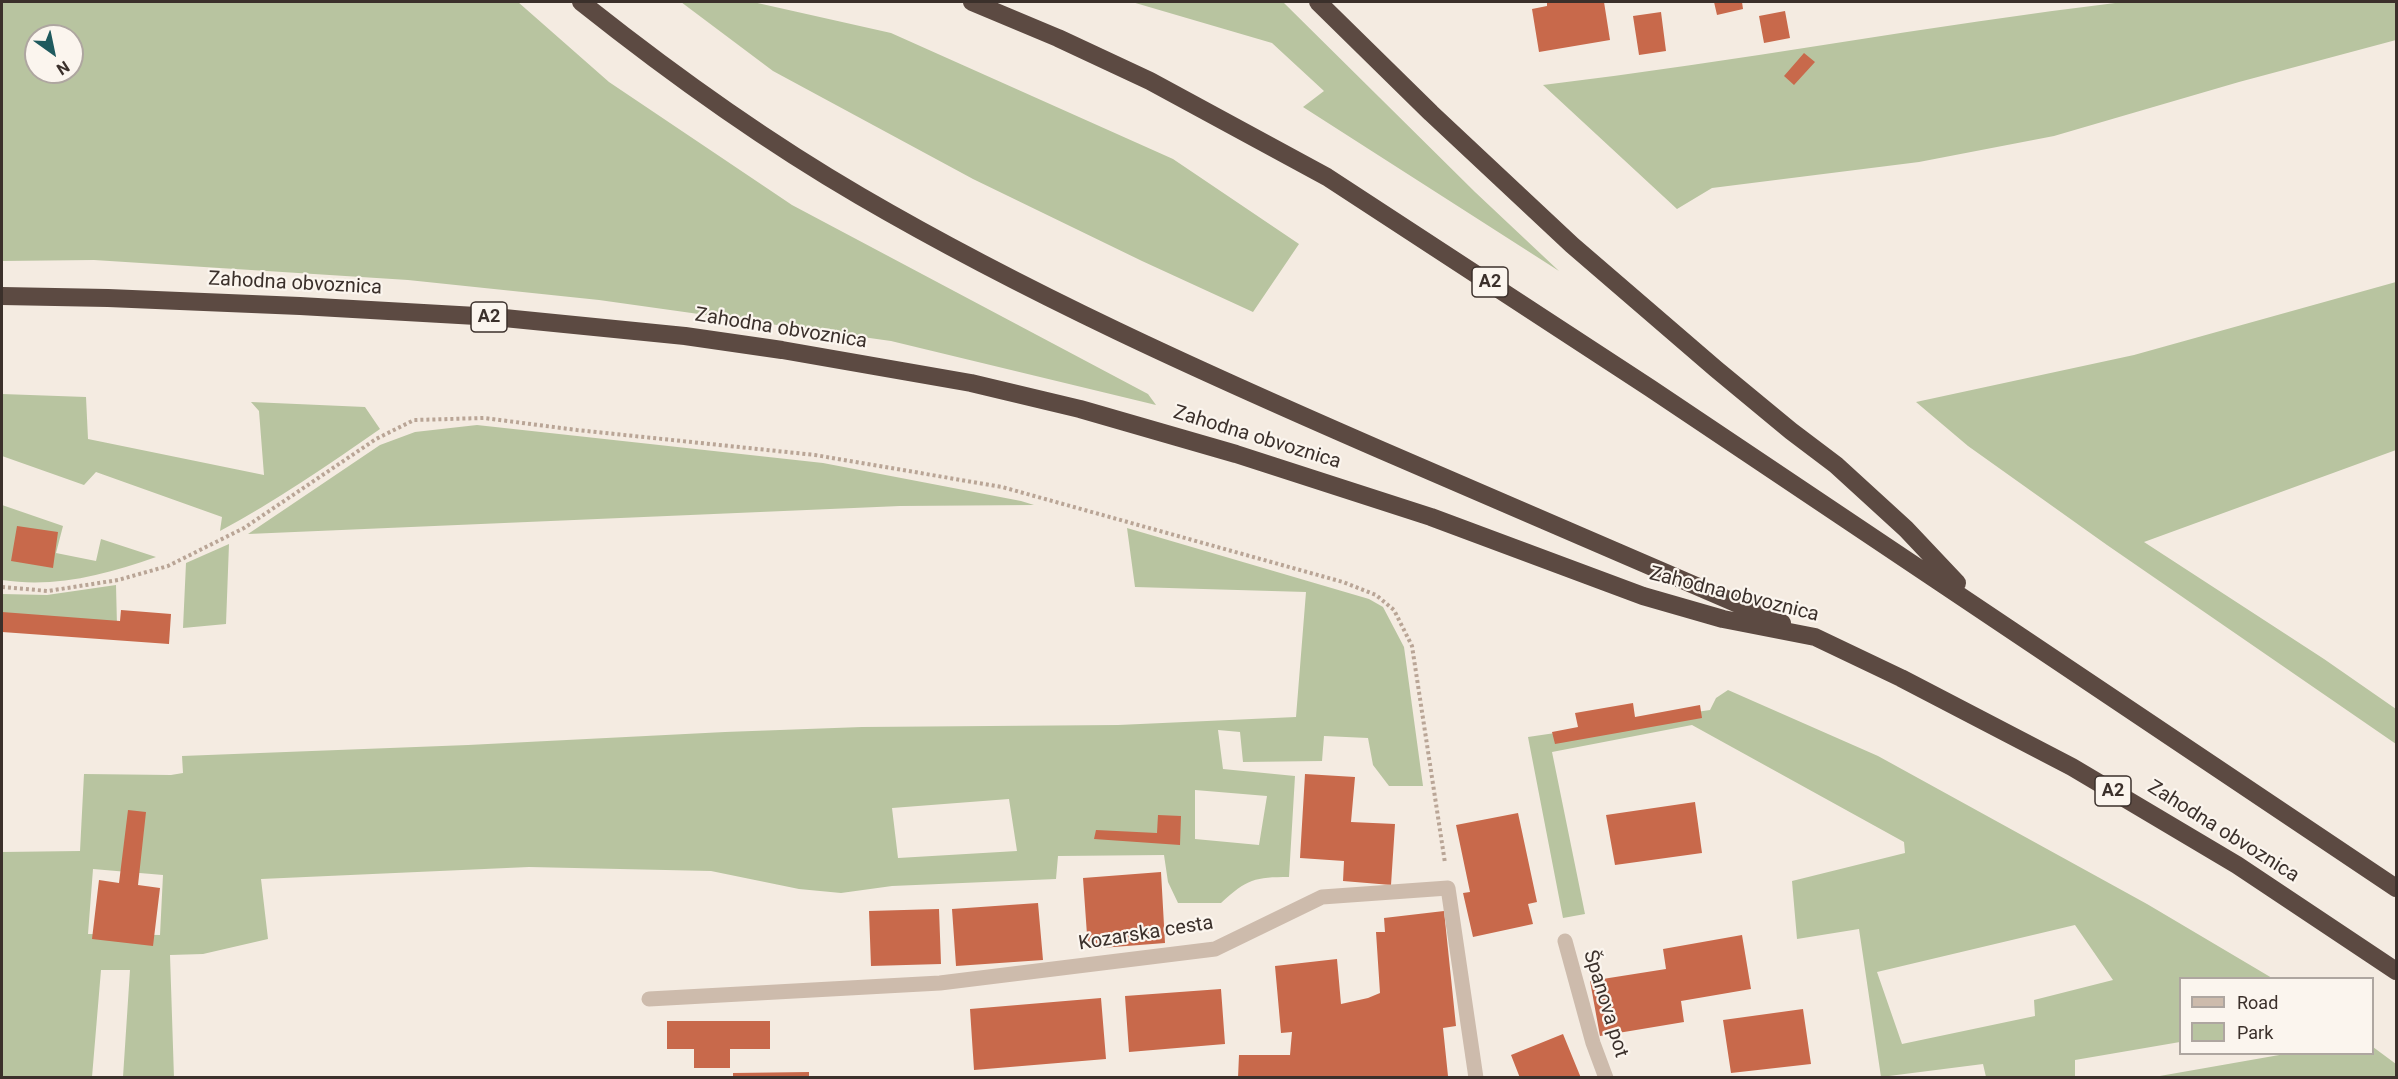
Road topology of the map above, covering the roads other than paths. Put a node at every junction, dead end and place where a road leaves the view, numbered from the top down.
1 (581, 2) edge
2 (972, 2) edge
3 (1318, 2) edge
4 (2, 296) edge
5 (1981, 608) junction
6 (1815, 637) junction
7 (2397, 888) edge
8 (1565, 941) dead end
9 (2397, 971) edge
10 (649, 999) dead end
11 (1476, 1077) edge
12 (1606, 1077) edge

1 - 6 highway
2 - 5 highway, A2
3 - 5 highway
4 - 6 highway, Zahodna obvoznica / A2
5 - 7 highway, A2
6 - 9 highway, Zahodna obvoznica / A2
8 - 12 street, Španova pot
10 - 11 street, Kozarska cesta

